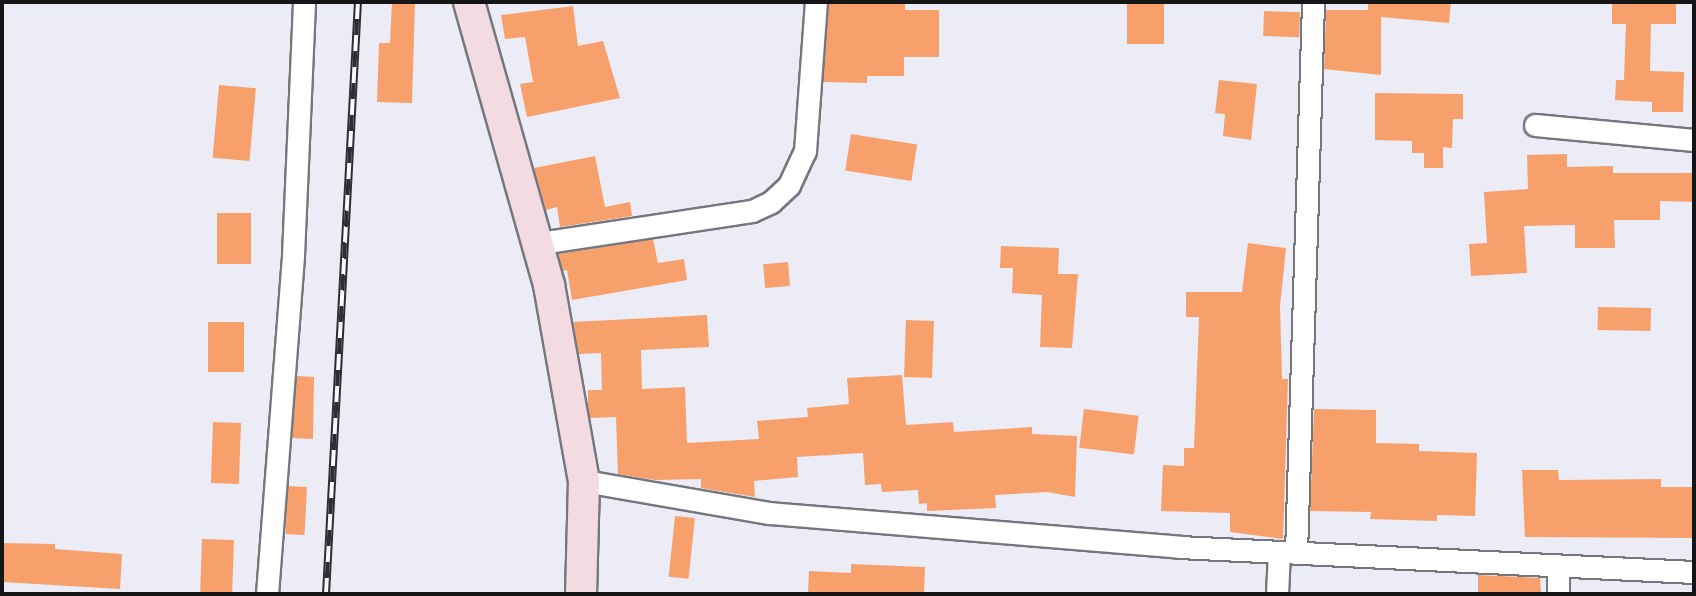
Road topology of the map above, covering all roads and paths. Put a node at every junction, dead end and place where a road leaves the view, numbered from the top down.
1 (304, 2) edge
2 (469, 2) edge
3 (816, 2) edge
4 (1313, 2) edge
5 (1535, 125) dead end
6 (1694, 140) edge
7 (540, 243) junction
8 (584, 481) junction
9 (1288, 553) junction
10 (1558, 566) junction
11 (1694, 572) edge
12 (267, 594) edge
13 (580, 594) edge
14 (1277, 594) edge
15 (1558, 594) edge

1 - 12 street
2 - 7 street
3 - 7 street
4 - 9 street
5 - 6 street
7 - 8 street
8 - 9 street
8 - 13 street
9 - 10 street
9 - 14 street
10 - 11 street
10 - 15 street

